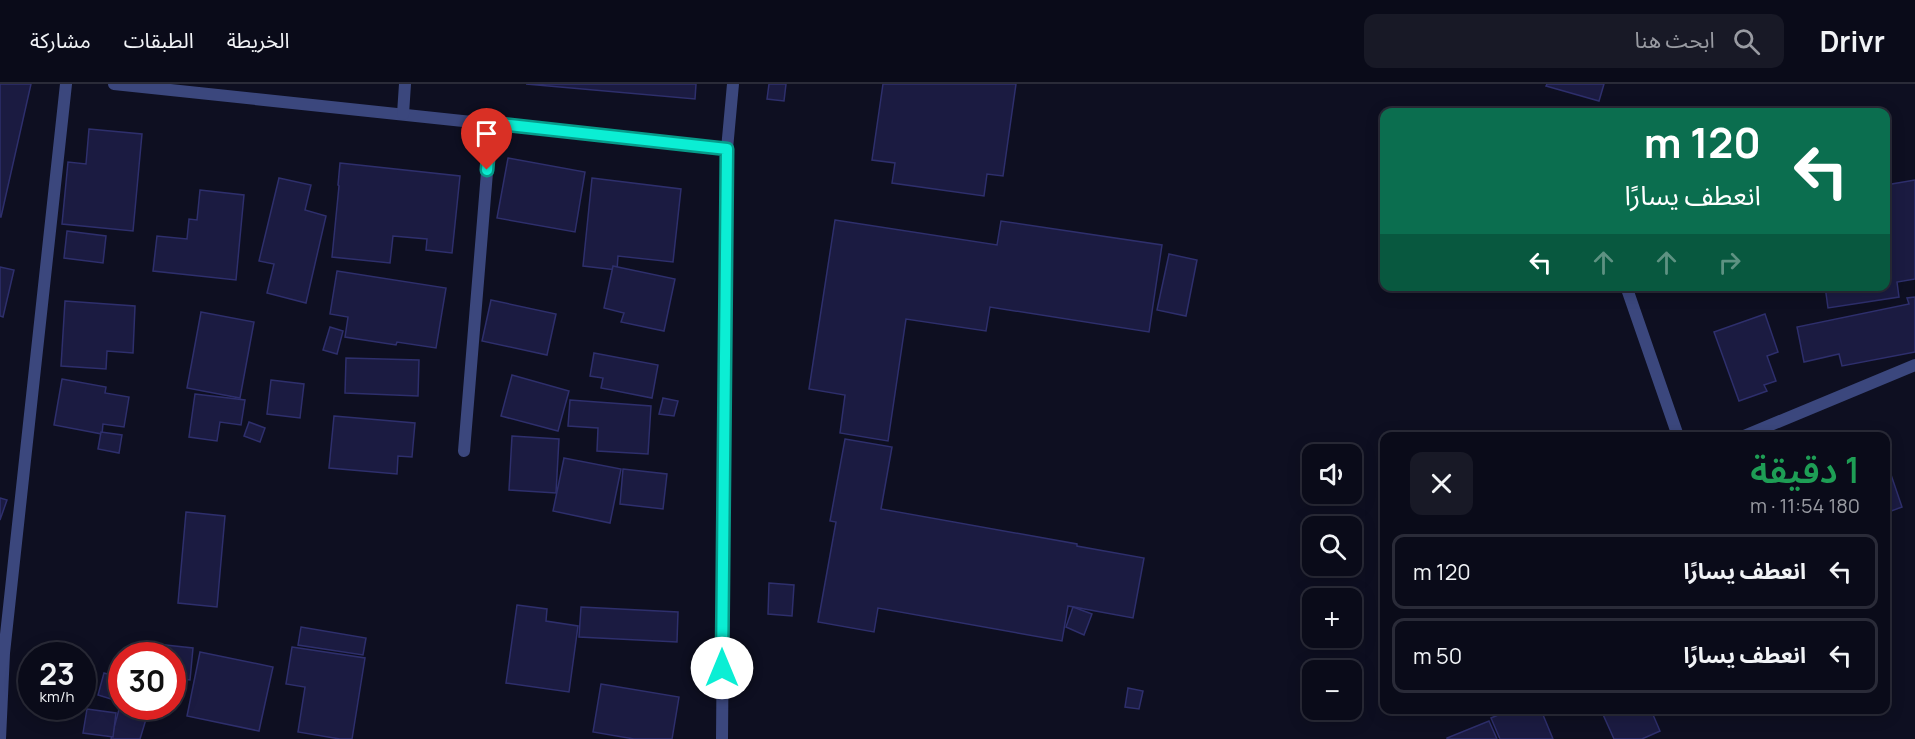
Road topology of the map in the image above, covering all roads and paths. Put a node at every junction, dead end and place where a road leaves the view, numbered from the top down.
1 (66, 84) edge
2 (114, 84) edge
3 (405, 84) edge
4 (733, 84) edge
5 (403, 114) junction
6 (491, 123) junction
7 (727, 149) junction
8 (1628, 291) edge
9 (1915, 365) edge
10 (1677, 432) edge
11 (1754, 432) edge
12 (464, 451) dead end
13 (2, 653) edge
14 (0, 739) edge
15 (722, 739) edge

1 - 13 street
2 - 5 street
3 - 5 street
4 - 7 street
5 - 6 street
6 - 7 street
6 - 12 street
7 - 15 street
8 - 10 street
9 - 11 street
13 - 14 street

